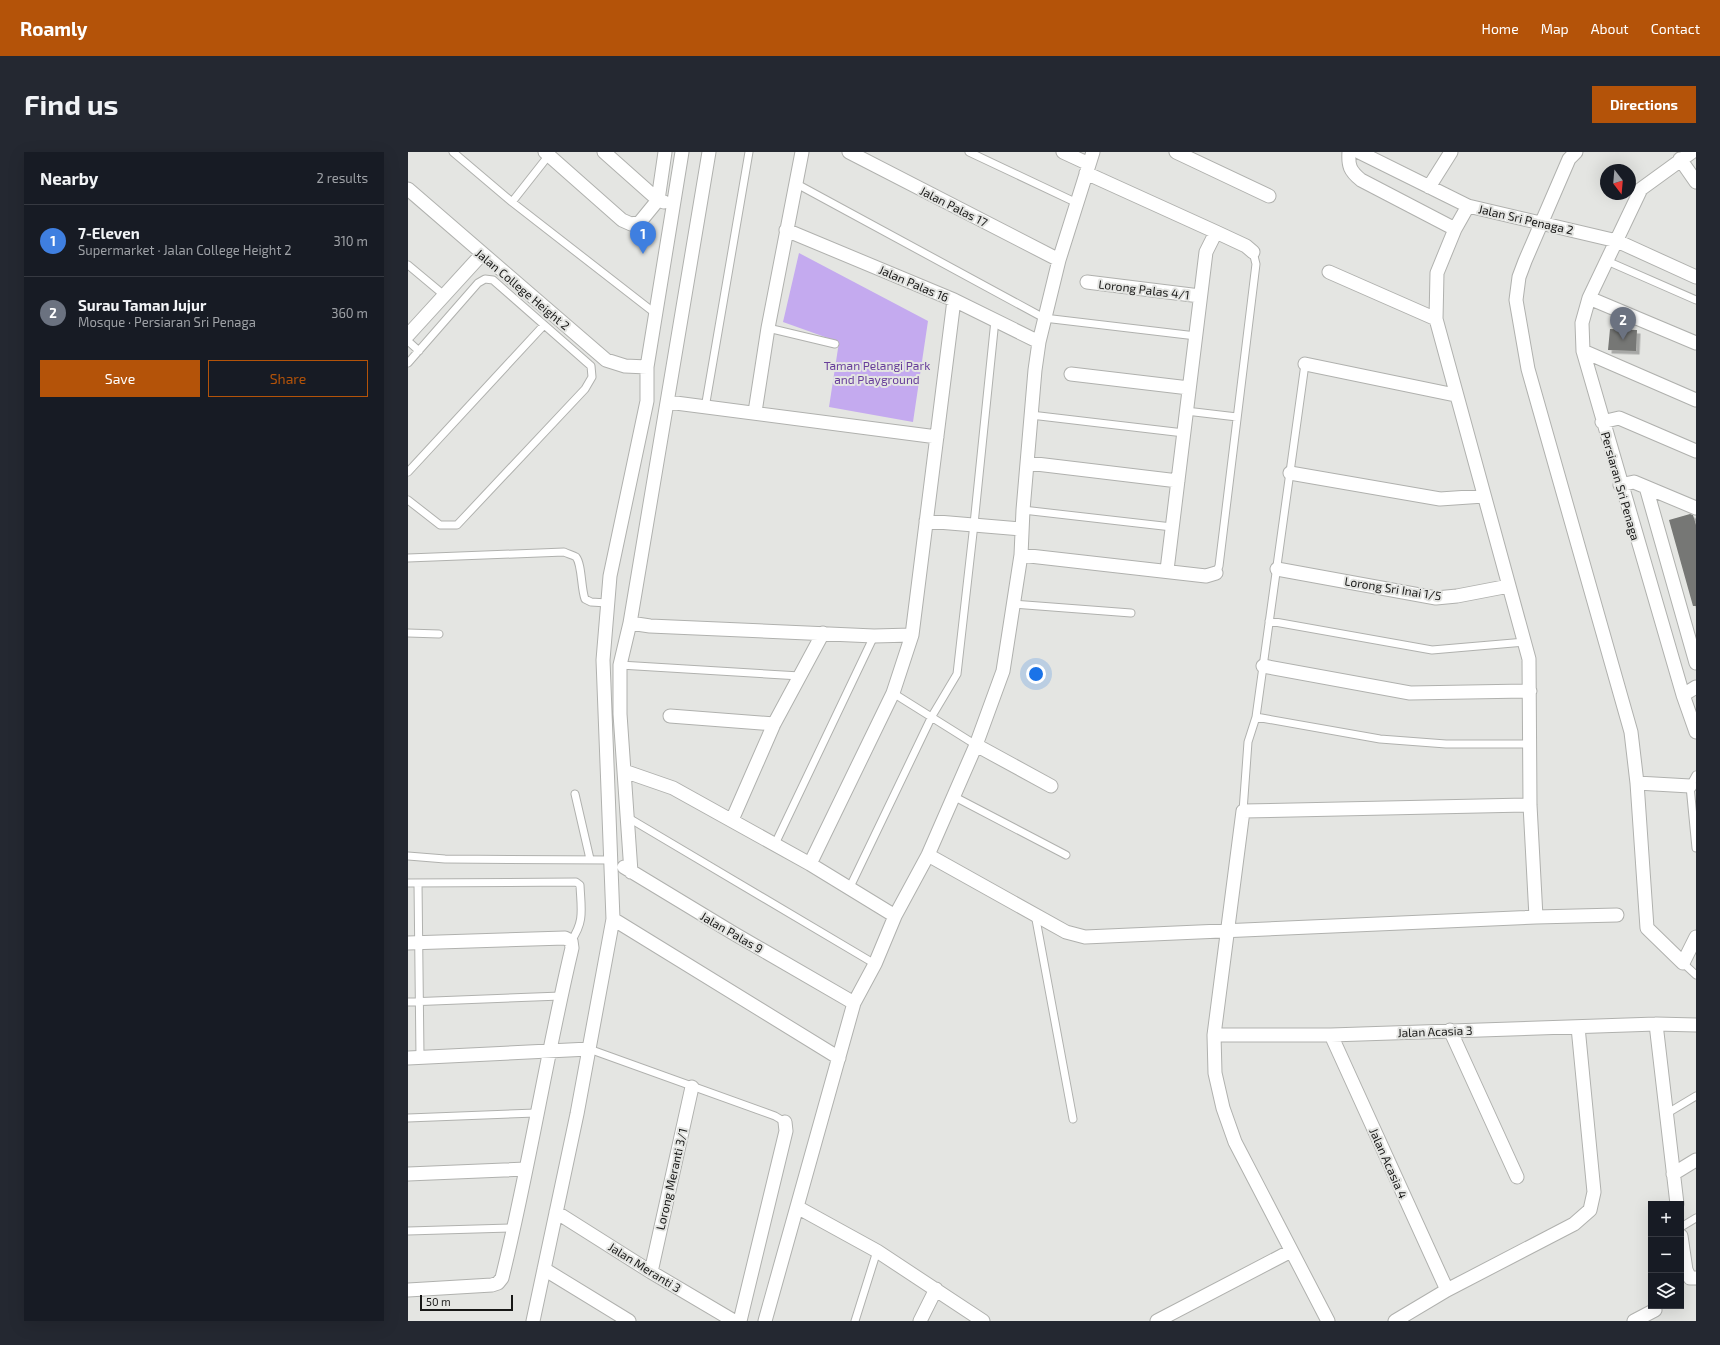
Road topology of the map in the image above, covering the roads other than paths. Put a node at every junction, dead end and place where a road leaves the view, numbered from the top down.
1 (453, 152) edge
2 (604, 152) edge
3 (665, 152) edge
4 (682, 152) edge
5 (709, 152) edge
6 (749, 152) edge
7 (802, 152) edge
8 (849, 152) edge
9 (969, 152) edge
10 (1063, 152) edge
11 (1176, 152) edge
12 (1349, 152) edge
13 (1359, 152) edge
14 (1451, 152) edge
15 (1576, 152) edge
16 (1692, 152) edge
17 (547, 154) edge
18 (869, 156) edge
19 (1680, 159) junction
20 (1090, 163) edge
21 (1696, 182) edge
22 (795, 183) junction
23 (1429, 187) junction
24 (408, 189) edge
25 (1269, 196) dead end
26 (658, 200) junction
27 (512, 202) junction
28 (1077, 204) junction
29 (674, 206) junction
30 (1468, 206) junction
31 (1541, 222) junction
32 (1455, 229) junction
33 (786, 230) junction
34 (1216, 232) junction
35 (1617, 241) junction
36 (1253, 252) joint
37 (482, 254) junction
38 (1059, 260) junction
39 (1607, 261) junction
40 (408, 265) edge
41 (1329, 272) dead end
42 (1696, 277) edge
43 (1087, 282) dead end
44 (444, 296) junction
45 (1200, 296) junction
46 (1589, 298) junction
47 (954, 300) junction
48 (1696, 300) edge
49 (656, 314) junction
50 (1044, 318) junction
51 (1436, 319) junction
52 (995, 320) junction
53 (544, 325) junction
54 (768, 328) junction
55 (408, 335) edge
56 (1196, 336) junction
57 (408, 341) edge
58 (1039, 342) junction
59 (1696, 343) edge
60 (835, 344) dead end
61 (419, 351) junction
62 (1583, 351) junction
63 (408, 363) edge
64 (1305, 364) joint
65 (648, 367) junction
66 (1071, 374) dead end
67 (1189, 388) junction
68 (1455, 395) junction
69 (1696, 400) edge
70 (668, 402) junction
71 (705, 408) junction
72 (1186, 411) junction
73 (755, 412) junction
74 (1031, 415) junction
75 (1237, 417) junction
76 (1602, 422) junction
77 (1184, 433) junction
78 (937, 437) junction
79 (1696, 451) edge
80 (1028, 463) junction
81 (408, 472) edge
82 (1290, 472) junction
83 (1178, 481) junction
84 (1620, 485) junction
85 (1646, 487) junction
86 (1484, 496) junction
87 (408, 500) edge
88 (1696, 508) edge
89 (1023, 510) junction
90 (926, 521) junction
91 (974, 524) junction
92 (1172, 527) junction
93 (1022, 529) junction
94 (1022, 555) junction
95 (408, 558) edge
96 (1277, 569) junction
97 (1167, 570) junction
98 (1216, 573) joint
99 (1509, 586) junction
100 (607, 604) junction
101 (1014, 604) junction
102 (1131, 613) dead end
103 (1269, 621) junction
104 (630, 624) junction
105 (408, 633) edge
106 (823, 633) junction
107 (439, 634) dead end
108 (912, 635) junction
109 (874, 636) junction
110 (1524, 642) junction
111 (1696, 663) edge
112 (620, 665) junction
113 (1263, 666) junction
114 (800, 676) junction
115 (1696, 687) edge
116 (1530, 691) junction
117 (893, 693) junction
118 (1683, 695) junction
119 (670, 716) dead end
120 (932, 716) junction
121 (1256, 717) junction
122 (774, 724) junction
123 (1696, 732) edge
124 (1530, 744) junction
125 (976, 745) junction
126 (624, 771) junction
127 (1693, 780) edge
128 (1637, 783) junction
129 (1051, 786) dead end
130 (575, 794) dead end
131 (953, 796) junction
132 (1530, 805) junction
133 (1243, 811) junction
134 (626, 817) junction
135 (732, 820) junction
136 (775, 844) junction
137 (1696, 848) edge
138 (928, 854) junction
139 (1066, 855) dead end
140 (408, 856) edge
141 (590, 859) junction
142 (612, 860) junction
143 (810, 864) junction
144 (631, 872) junction
145 (408, 883) edge
146 (418, 883) junction
147 (849, 889) junction
148 (1035, 914) junction
149 (1617, 915) dead end
150 (895, 916) junction
151 (1536, 917) junction
152 (613, 919) junction
153 (1227, 931) junction
154 (1696, 937) edge
155 (571, 941) junction
156 (414, 943) edge
157 (874, 964) junction
158 (1683, 964) junction
159 (1696, 975) edge
160 (561, 996) junction
161 (408, 1002) edge
162 (420, 1002) junction
163 (854, 1003) junction
164 (1656, 1024) junction
165 (1696, 1025) edge
166 (1578, 1027) junction
167 (1450, 1030) junction
168 (1214, 1035) junction
169 (1331, 1035) junction
170 (589, 1049) junction
171 (548, 1052) junction
172 (414, 1058) edge
173 (839, 1058) junction
174 (692, 1087) junction
175 (1696, 1096) edge
176 (536, 1113) junction
177 (1666, 1114) junction
178 (408, 1118) edge
179 (1073, 1119) dead end
180 (785, 1122) joint
181 (1696, 1160) edge
182 (526, 1169) junction
183 (408, 1174) edge
184 (1673, 1174) junction
185 (1517, 1177) dead end
186 (1677, 1201) edge
187 (797, 1207) junction
188 (556, 1212) junction
189 (1696, 1218) edge
190 (1684, 1225) edge
191 (514, 1228) junction
192 (408, 1231) edge
193 (1681, 1237) edge
194 (877, 1251) junction
195 (1291, 1251) junction
196 (544, 1269) junction
197 (651, 1272) junction
198 (1696, 1278) edge
199 (936, 1289) junction
200 (408, 1290) edge
201 (1447, 1290) junction
202 (1655, 1310) dead end
203 (533, 1321) edge
204 (629, 1321) edge
205 (734, 1321) edge
206 (740, 1321) edge
207 (765, 1321) edge
208 (855, 1321) edge
209 (920, 1321) edge
210 (983, 1321) edge
211 (1157, 1321) edge
212 (1328, 1321) edge
213 (1395, 1321) edge
214 (1634, 1321) edge

1 - 27 lane
2 - 26 street
3 - 26 street
4 - 29 street
5 - 70 street
6 - 71 lane
7 - 22 street
8 - 18 street, Jalan Palas 17
9 - 28 lane
10 - 20 street
11 - 25 street
12 - 32 street
13 - 23 street, Jalan Sri Penaga 2
14 - 23 street
15 - 31 street
16 - 19 street, Persiaran Sri Penaga
17 - 26 street
17 - 27 lane
18 - 38 street, Jalan Palas 17
19 - 21 street
19 - 35 street, Persiaran Sri Penaga
20 - 28 street
20 - 34 street
22 - 33 street
22 - 50 lane
23 - 30 street, Jalan Sri Penaga 2
24 - 37 street, Jalan College Height 2
26 - 29 street
27 - 49 lane
28 - 38 street
29 - 49 street
30 - 31 street, Jalan Sri Penaga 2
30 - 32 street
31 - 35 street, Jalan Sri Penaga 2
31 - 128 street
32 - 51 street
33 - 47 street, Jalan Palas 16
33 - 54 street
34 - 36 street
34 - 45 street
35 - 39 street, Persiaran Sri Penaga
35 - 42 street, Jalan Sri Penaga 2
36 - 75 lane
37 - 44 street
37 - 65 street, Jalan College Height 2
38 - 50 street
39 - 46 street, Persiaran Sri Penaga
39 - 48 lane
40 - 44 lane
41 - 51 street
43 - 45 street, Lorong Palas 4/1
44 - 55 street
45 - 56 street
46 - 59 street
46 - 62 street, Persiaran Sri Penaga
47 - 52 street, Jalan Palas 16
47 - 78 street
49 - 65 street
50 - 56 lane
50 - 58 street
51 - 68 street
52 - 58 street, Jalan Palas 16
52 - 91 lane
53 - 61 lane
53 - 81 lane
53 - 87 lane
54 - 60 lane
54 - 73 street
56 - 67 street
57 - 61 lane
58 - 74 street
61 - 63 lane
62 - 69 street
62 - 76 street, Persiaran Sri Penaga
64 - 68 street
64 - 82 lane
65 - 100 street
66 - 67 street
67 - 72 street
68 - 86 street
70 - 71 street
70 - 104 street
71 - 73 street
72 - 75 lane
72 - 77 street
73 - 78 street
74 - 77 lane
74 - 80 street
75 - 98 lane
76 - 79 street
76 - 84 street, Persiaran Sri Penaga
77 - 83 street
78 - 90 street
80 - 83 street
80 - 89 street
82 - 86 street
82 - 96 lane
83 - 92 street
84 - 85 street
84 - 118 street, Persiaran Sri Penaga
85 - 88 street
85 - 111 street
86 - 99 street
89 - 92 lane
89 - 93 street
90 - 91 street
90 - 108 street
91 - 93 street
91 - 120 lane
92 - 97 street
93 - 94 street
94 - 97 street
94 - 101 street
95 - 100 lane
96 - 99 street, Lorong Sri Inai 1/5
96 - 103 lane
97 - 98 street
99 - 110 street
100 - 142 street
101 - 102 lane
101 - 125 street
103 - 110 lane
103 - 113 lane
104 - 106 street
104 - 112 street
105 - 107 lane
106 - 109 street
106 - 114 street
108 - 109 street
108 - 117 street
109 - 136 lane
110 - 116 street
112 - 114 lane
112 - 126 street
113 - 116 street
113 - 121 lane
114 - 122 street
115 - 118 street
116 - 124 street
117 - 120 lane
117 - 143 street
118 - 123 street, Persiaran Sri Penaga
119 - 122 street
120 - 125 lane
120 - 147 lane
121 - 124 lane
121 - 133 lane
122 - 135 street
124 - 132 street
125 - 129 street
125 - 131 street
126 - 134 street
126 - 135 street
127 - 128 street
127 - 137 lane
128 - 158 street
130 - 141 lane
131 - 138 street
131 - 139 lane
132 - 133 street
132 - 151 street
133 - 153 street
134 - 144 street
134 - 157 lane
135 - 136 street
136 - 143 street
138 - 148 street
138 - 150 street
140 - 141 lane
141 - 142 lane
142 - 144 street, Jalan Palas 9
142 - 152 street
143 - 147 street
144 - 163 street, Jalan Palas 9
145 - 146 lane
146 - 155 lane
146 - 156 lane
147 - 150 street
148 - 153 street
148 - 179 lane
149 - 151 street
150 - 157 street
151 - 153 street
152 - 170 street
152 - 173 street
153 - 168 street
154 - 158 street
155 - 156 street
155 - 160 street
156 - 162 lane
157 - 163 street
158 - 159 lane
160 - 162 lane
160 - 171 street
161 - 162 lane
162 - 172 lane
163 - 173 street
164 - 165 street, Jalan Acasia 3
164 - 166 street, Jalan Acasia 3
164 - 177 street
166 - 167 street, Jalan Acasia 3
166 - 201 street
167 - 169 street, Jalan Acasia 3
167 - 185 street
168 - 169 street, Jalan Acasia 3
168 - 195 street
169 - 201 street, Jalan Acasia 4
170 - 171 street
170 - 174 lane
170 - 188 street
171 - 172 street
171 - 176 street
173 - 187 street
174 - 180 lane
174 - 197 street, Lorong Meranti 3/1
175 - 177 lane
176 - 178 lane
176 - 182 street
177 - 184 street
180 - 206 street
181 - 184 street
182 - 183 street
182 - 191 street
184 - 186 street
187 - 194 street
187 - 207 street
188 - 196 street
188 - 197 street, Jalan Meranti 3
189 - 190 lane
191 - 192 lane
191 - 200 street
193 - 198 street
194 - 199 street
194 - 208 lane
195 - 211 street
195 - 212 street
196 - 203 street
196 - 204 street
197 - 205 street, Jalan Meranti 3
199 - 209 street
199 - 210 street
201 - 213 street
202 - 214 street

